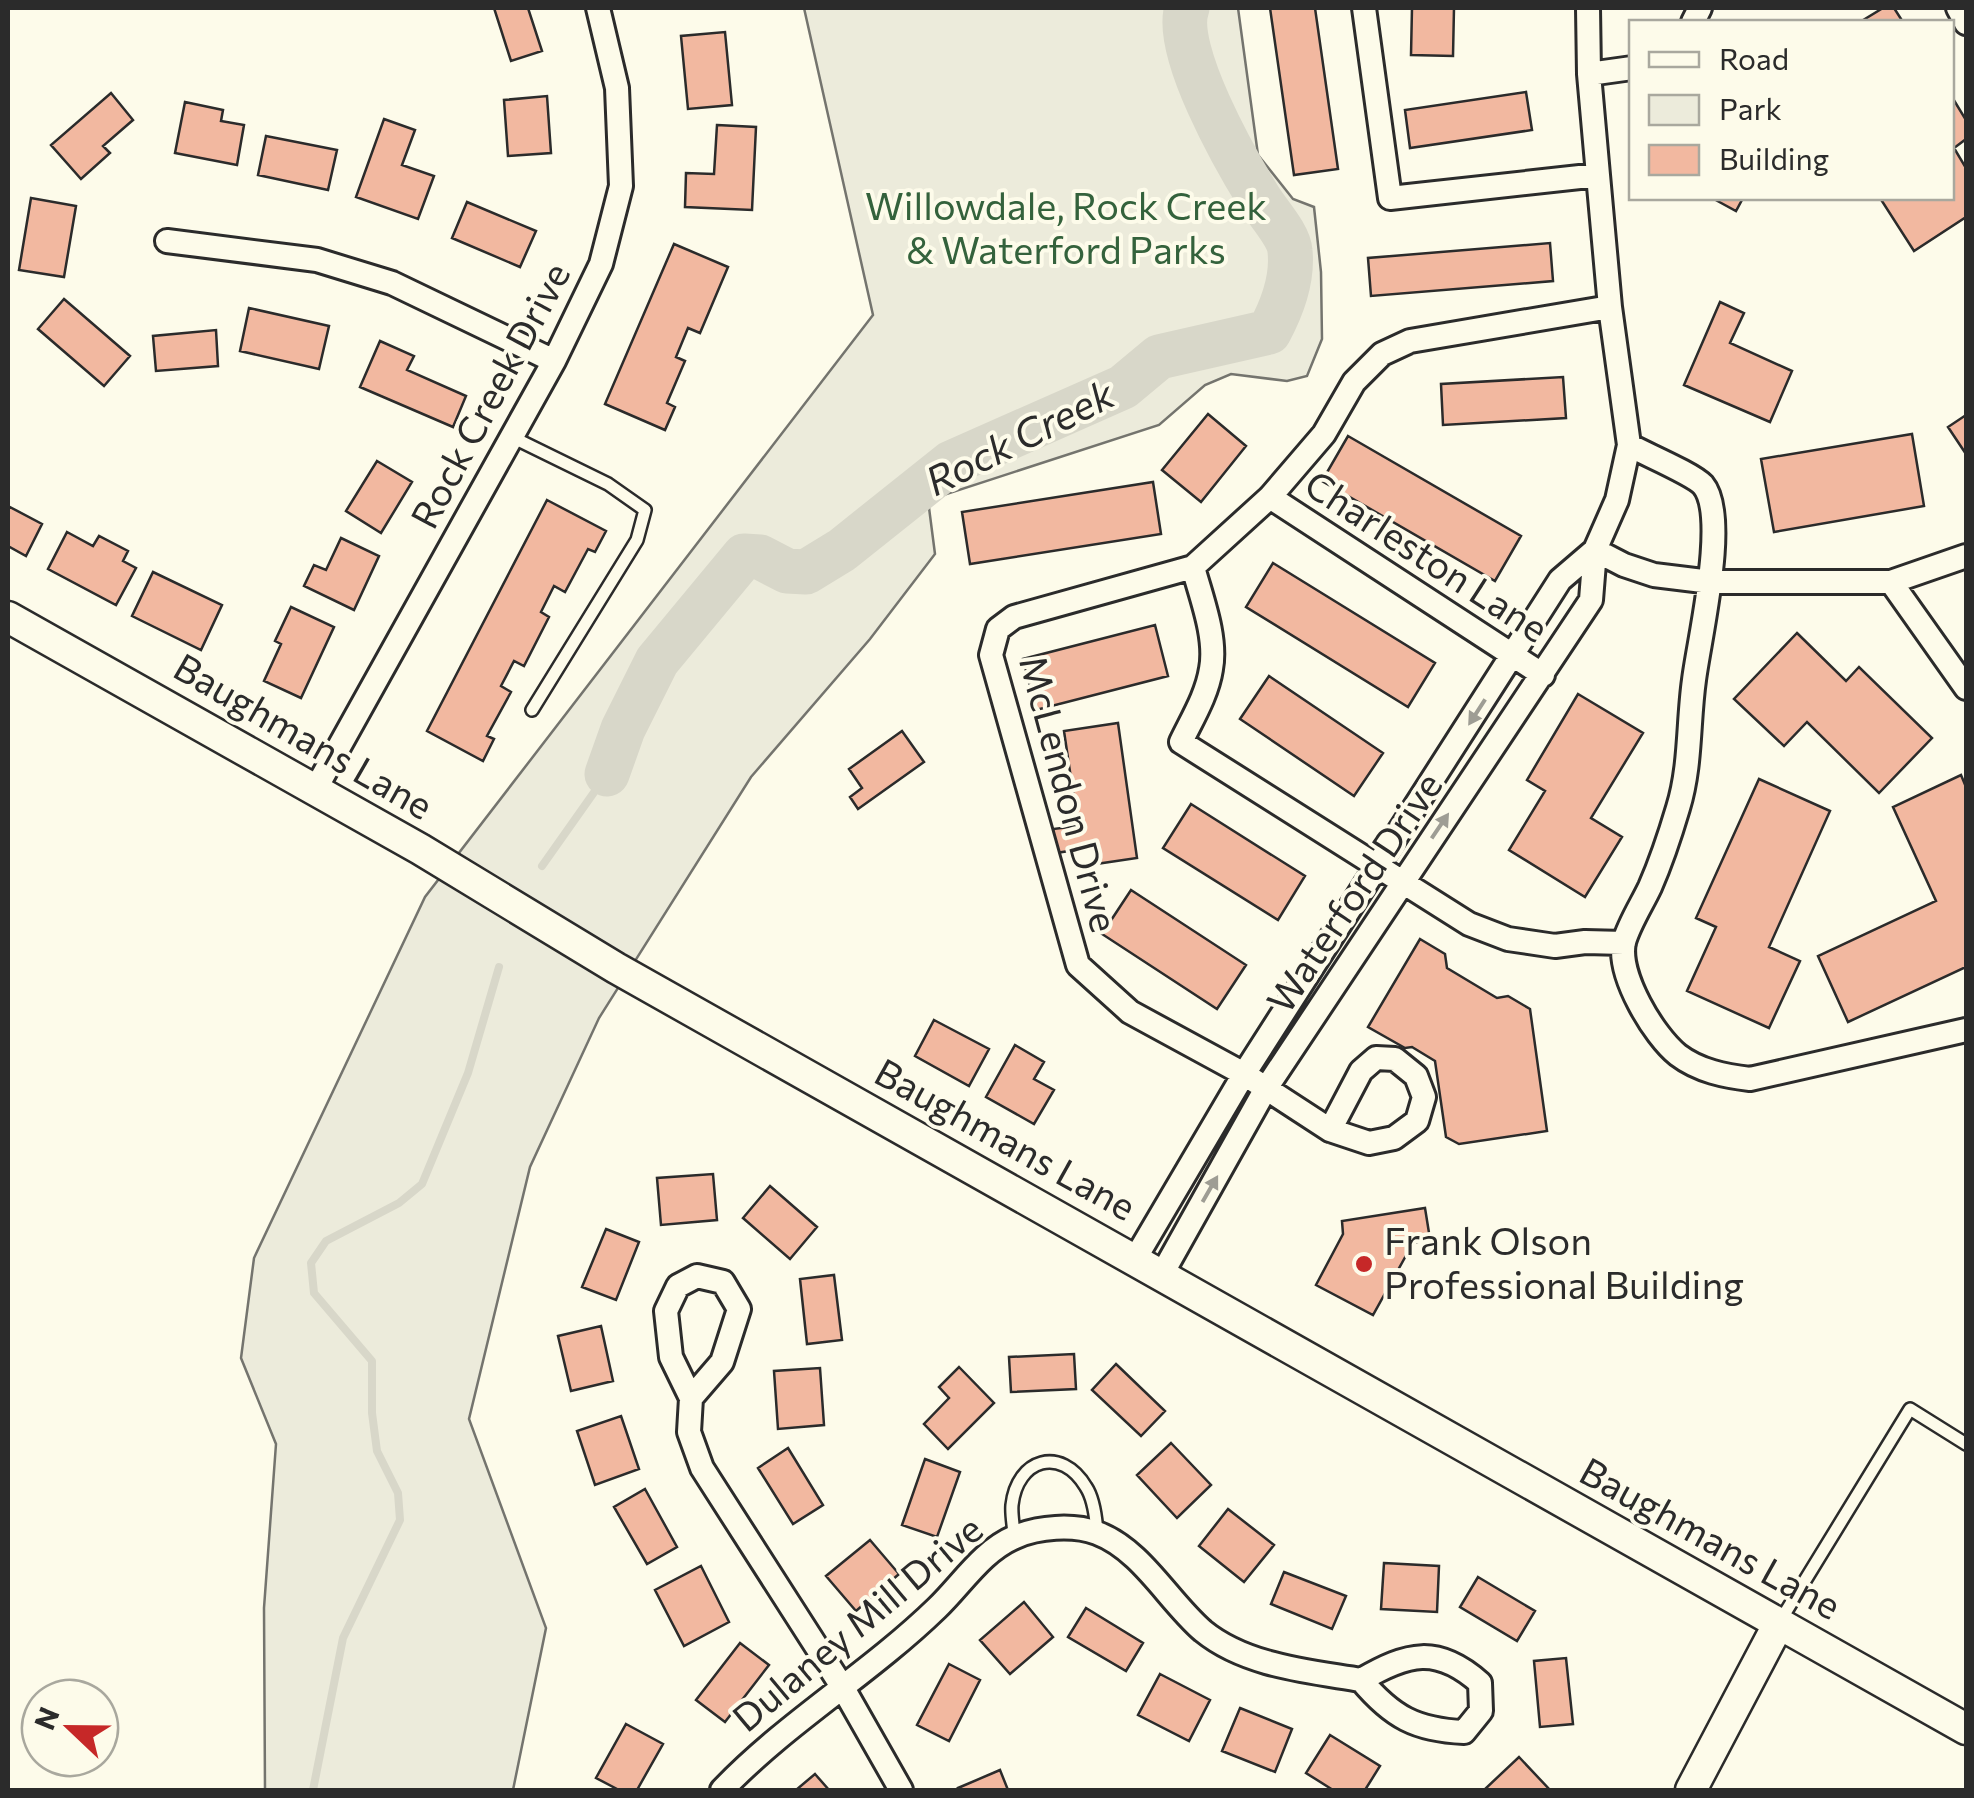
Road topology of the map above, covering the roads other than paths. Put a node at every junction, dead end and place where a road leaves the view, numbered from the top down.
1 (598, 8) edge
2 (1364, 8) edge
3 (1588, 8) edge
4 (1958, 8) edge
5 (1966, 22) edge
6 (1629, 68) edge
7 (1589, 74) junction
8 (1598, 175) junction
9 (167, 242) dead end
10 (1610, 306) junction
11 (554, 361) junction
12 (512, 437) junction
13 (1629, 445) junction
14 (1270, 497) junction
15 (1596, 550) junction
16 (1966, 556) edge
17 (1193, 566) junction
18 (1710, 582) junction
19 (1891, 582) junction
20 (8, 620) edge
21 (1514, 656) junction
22 (1543, 675) junction
23 (1966, 688) edge
24 (532, 710) dead end
25 (315, 790) junction
26 (1376, 865) junction
27 (1402, 883) junction
28 (1624, 943) junction
29 (1966, 1030) edge
30 (1244, 1074) junction
31 (1266, 1090) junction
32 (1330, 1130) dead end
33 (1148, 1266) junction
34 (691, 1398) junction
35 (1966, 1444) edge
36 (1097, 1533) junction
37 (1014, 1537) junction
38 (1778, 1623) junction
39 (1361, 1680) junction
40 (843, 1688) junction
41 (1966, 1729) edge
42 (722, 1790) edge
43 (902, 1790) edge
44 (1691, 1790) edge

1 - 11 street, Rock Creek Drive
2 - 8 street
3 - 7 street, Waterford Drive
4 - 5 street
6 - 7 street
7 - 8 street, Waterford Drive
8 - 10 street, Waterford Drive
9 - 11 street
10 - 13 street, Waterford Drive
10 - 14 street, McLendon Drive
11 - 12 street, Rock Creek Drive
12 - 24 lane
12 - 25 street, Rock Creek Drive
13 - 15 street, Waterford Drive
13 - 18 street
14 - 17 street, McLendon Drive
14 - 21 street, Charleston Lane
15 - 18 street
15 - 21 street, Waterford Drive
15 - 22 street, Waterford Drive
16 - 19 street
17 - 26 street
17 - 30 street, McLendon Drive
18 - 19 street
18 - 28 street
19 - 23 street
20 - 25 main road, Baughmans Lane
21 - 22 street, Charleston Lane
21 -> 26 street, Waterford Drive
27 -> 22 street, Waterford Drive
25 - 33 main road, Baughmans Lane
26 - 27 street
26 - 30 street, Waterford Drive
27 - 28 street
27 - 31 street, Waterford Drive
28 - 29 street
30 - 31 street, McLendon Drive
30 - 33 street, Waterford Drive
31 - 32 street, McLendon Drive
33 -> 31 street, Waterford Drive
33 - 38 main road, Baughmans Lane
34 - 34 street
34 - 40 street
35 - 38 lane
36 - 37 street, Dulaney Mill Drive
36 - 37 lane
36 - 39 street
37 - 40 street, Dulaney Mill Drive
38 - 41 main road, Baughmans Lane
38 - 44 main road
39 - 39 street
40 - 42 street, Dulaney Mill Drive
40 - 43 street

